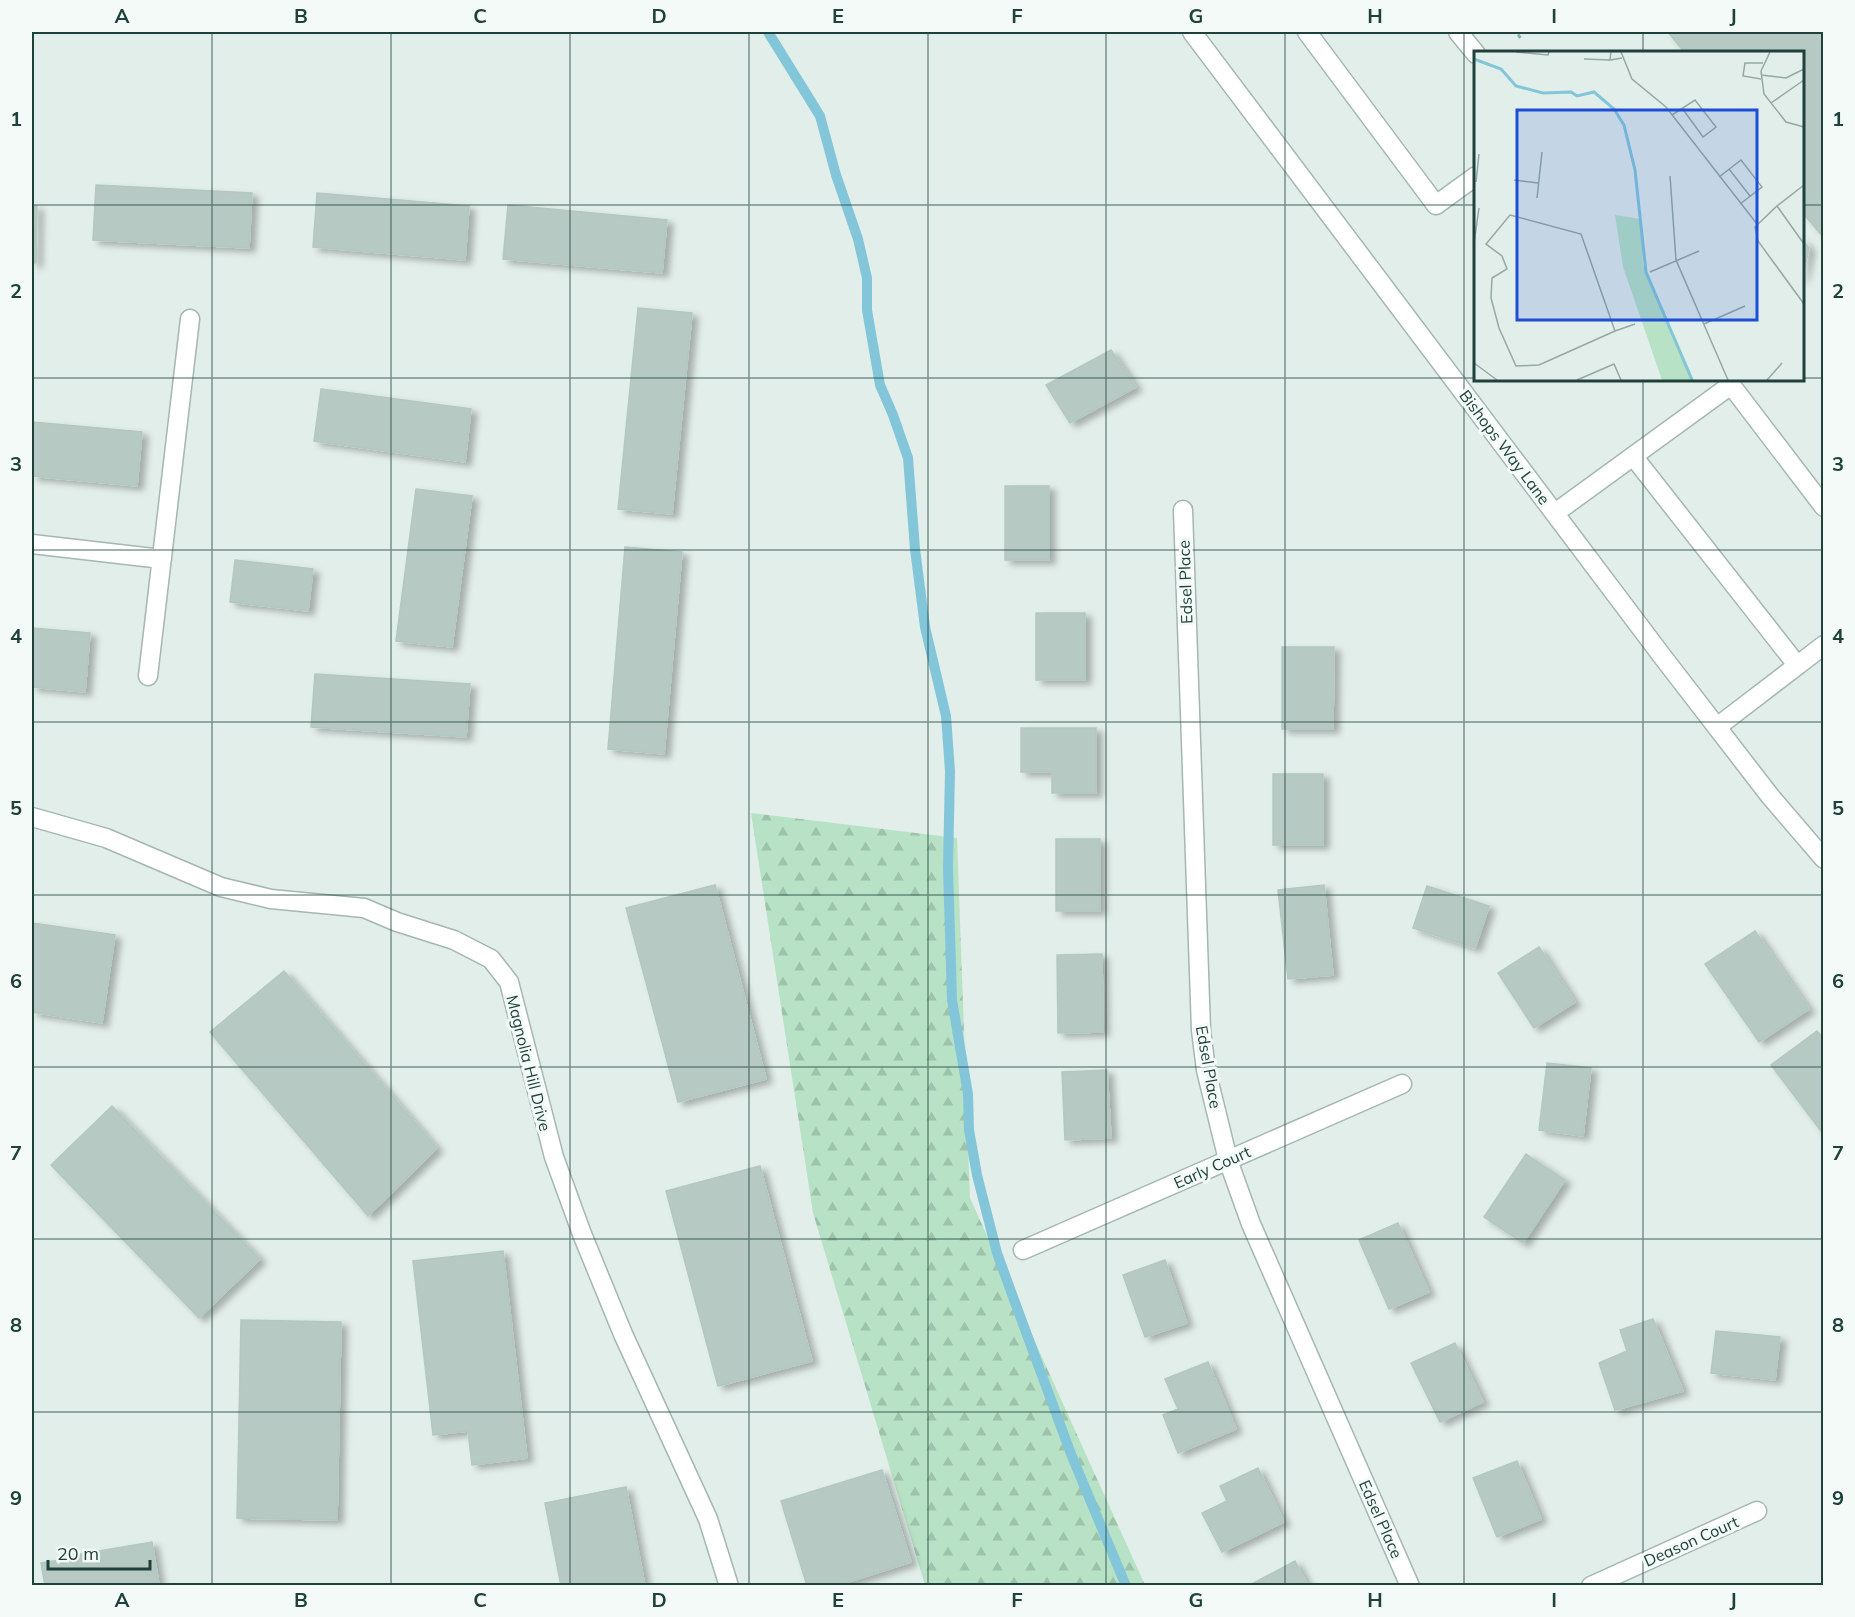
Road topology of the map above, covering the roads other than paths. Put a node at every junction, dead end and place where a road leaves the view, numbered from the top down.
1 (1195, 32) edge
2 (1307, 32) edge
3 (1458, 32) edge
4 (1474, 52) edge
5 (1474, 177) edge
6 (190, 319) dead end
7 (1634, 456) junction
8 (1824, 507) edge
9 (1182, 510) dead end
10 (1554, 513) junction
11 (32, 544) edge
12 (162, 559) junction
13 (1824, 645) edge
14 (1797, 665) junction
15 (148, 676) dead end
16 (1717, 727) junction
17 (32, 817) edge
18 (1824, 859) edge
19 (1402, 1084) dead end
20 (1228, 1160) junction
21 (1023, 1250) dead end
22 (1757, 1510) dead end
23 (729, 1586) edge
24 (1410, 1586) edge
25 (1592, 1586) edge

1 - 10 street, Bishops Way Lane
2 - 5 street
3 - 4 street
6 - 12 street
7 - 8 street
7 - 10 street
7 - 14 street
9 - 20 street, Edsel Place
10 - 16 street, Bishops Way Lane
11 - 12 street
12 - 15 street
13 - 14 street
14 - 16 street
16 - 18 street, Bishops Way Lane
17 - 23 street, Magnolia Hill Drive
19 - 20 street, Early Court
20 - 21 street, Early Court
20 - 24 street, Edsel Place
22 - 25 street, Deason Court

